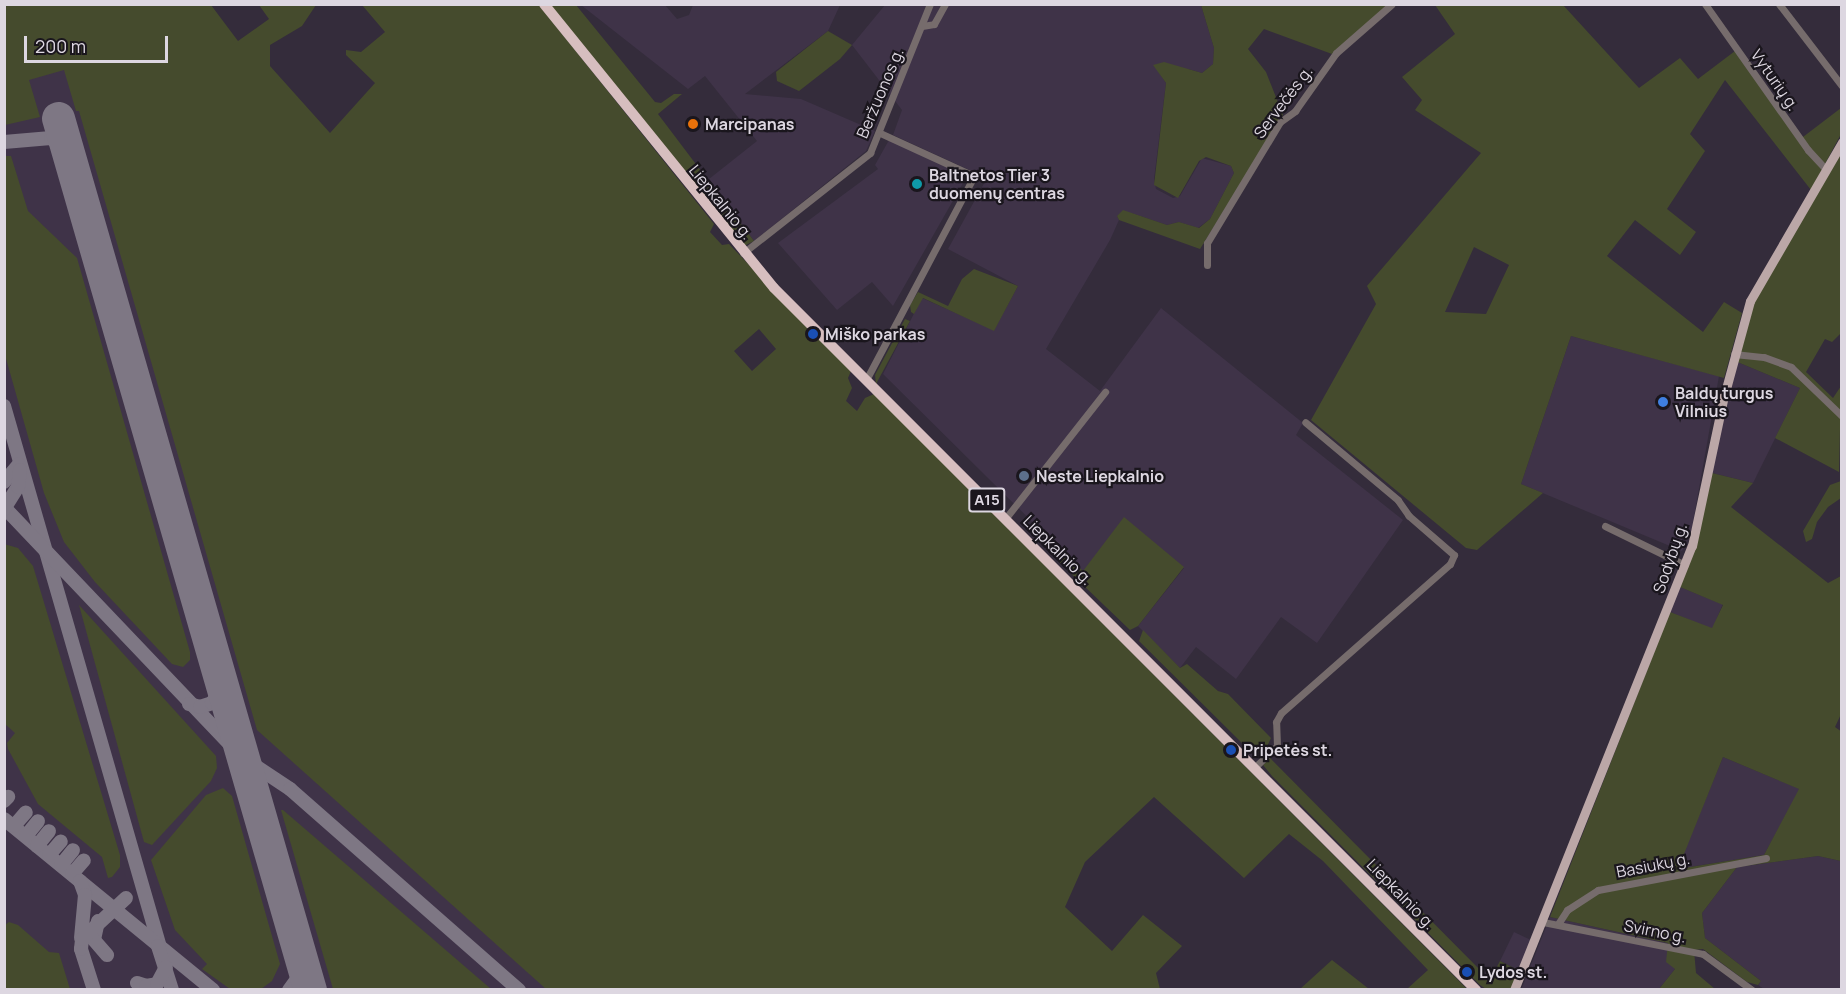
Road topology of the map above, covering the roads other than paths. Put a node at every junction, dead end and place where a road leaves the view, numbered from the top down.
1 (544, 4) edge
2 (930, 4) edge
3 (945, 4) edge
4 (1392, 4) edge
5 (1706, 4) edge
6 (1779, 4) edge
7 (922, 26) junction
8 (1842, 86) edge
9 (880, 133) junction
10 (1842, 142) edge
11 (1826, 169) junction
12 (743, 253) junction
13 (1207, 265) dead end
14 (1734, 354) junction
15 (866, 380) junction
16 (1106, 392) dead end
17 (1842, 416) edge
18 (1305, 422) dead end
19 (1005, 519) junction
20 (1605, 526) dead end
21 (1685, 565) junction
22 (1255, 767) junction
23 (1766, 858) dead end
24 (1543, 922) junction
25 (1558, 924) junction
26 (1516, 988) edge
27 (1476, 990) edge
28 (1752, 990) edge

1 - 12 highway, Liepkalnio g. / A15
2 - 7 street
3 - 7 street, Beržuonos g.
4 - 13 street, Servečės g.
5 - 11 street, Vyturių g.
6 - 8 street
7 - 9 street, Beržuonos g.
9 - 12 street, Beržuonos g.
9 - 15 street
10 - 11 main road, Sodybų g.
11 - 14 main road, Sodybų g.
12 - 15 highway, Liepkalnio g. / A15
14 - 17 street
14 - 21 main road, Sodybų g.
15 - 19 highway, Liepkalnio g. / A15
16 - 19 street
18 - 22 street
19 - 22 highway, Liepkalnio g. / A15
20 - 21 street
21 - 24 main road, Sodybų g.
22 - 27 highway, Liepkalnio g. / A15
23 - 25 street, Basiukų g.
24 - 25 street, Svirno g.
24 - 26 main road, Sodybų g.
25 - 28 street, Svirno g.

